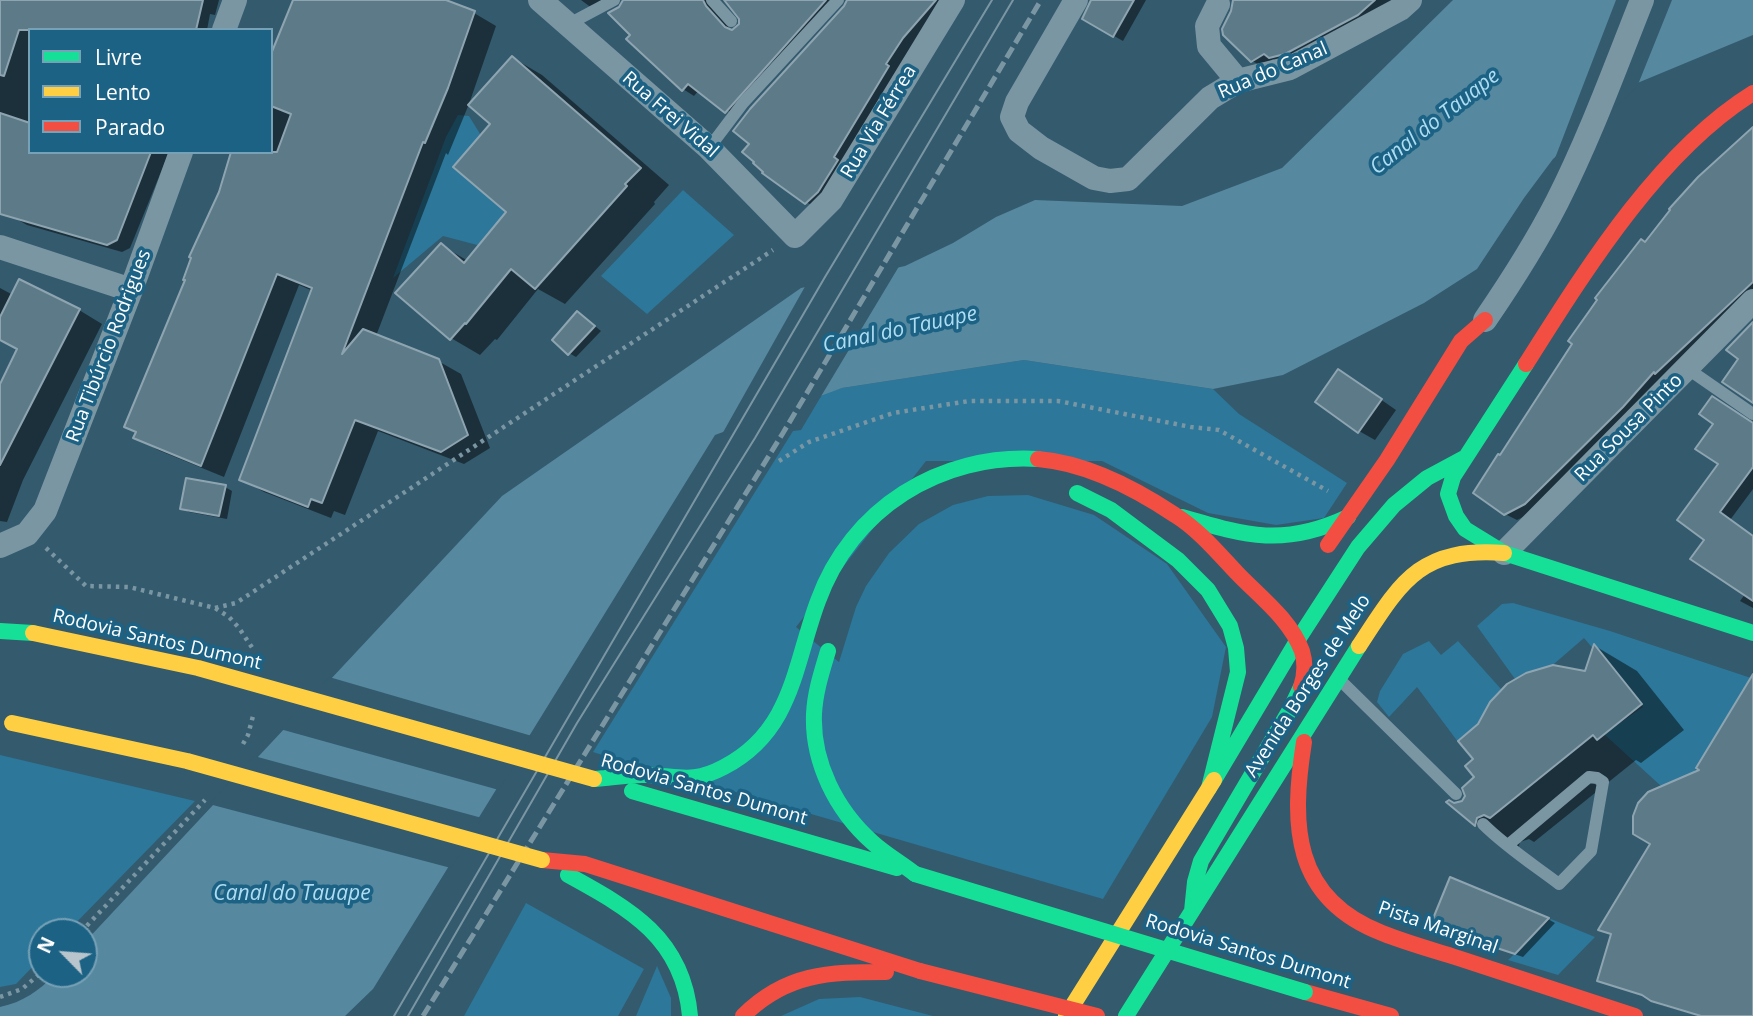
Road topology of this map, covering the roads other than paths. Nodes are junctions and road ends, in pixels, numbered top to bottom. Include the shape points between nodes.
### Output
1 (235, 0) edge
2 (540, 0) edge
3 (614, 0) edge
4 (712, 0) edge
5 (838, 0) edge
6 (953, 0) edge
7 (1076, 0) edge
8 (1410, 0) edge
9 (1642, 0) edge
10 (1219, 2) edge
11 (731, 21) dead end
12 (567, 25) junction
13 (225, 28) edge
14 (1238, 81) junction
15 (1753, 93) edge
16 (709, 148) junction
17 (179, 154) edge
18 (794, 236) joint
19 (0, 247) edge
20 (131, 290) junction
21 (1753, 302) edge
22 (1483, 331) joint
23 (1688, 369) junction
24 (1753, 414) edge
25 (1466, 457) junction
26 (1412, 473) dead end
27 (1064, 488) dead end
28 (1394, 505) junction
29 (1176, 515) junction
30 (1348, 517) junction
31 (1388, 535) dead end
32 (0, 546) edge
33 (1504, 553) junction
34 (1318, 560) dead end
35 (1282, 630) junction
36 (0, 631) edge
37 (1753, 633) edge
38 (832, 634) dead end
39 (1297, 641) junction
40 (1338, 649) dead end
41 (1338, 677) junction
42 (6, 722) edge
43 (1308, 723) junction
44 (594, 779) junction
45 (1209, 788) junction
46 (1456, 794) dead end
47 (1483, 824) dead end
48 (1508, 845) junction
49 (542, 860) junction
50 (915, 874) junction
51 (1192, 911) junction
52 (920, 971) junction
53 (690, 1016) edge
54 (743, 1016) edge
55 (1066, 1016) edge
56 (1097, 1016) edge
57 (1126, 1016) edge
58 (1146, 1016) edge
59 (1391, 1016) edge
60 (1562, 1016) edge
61 (1635, 1016) edge

1 - 13 street
2 - 12 street, Rua Frei Vidal
3 - 12 lane
4 - 11 lane
5 - 16 lane via 743,103
6 - 18 street, Rua Via Férrea via 831,200
7 - 14 street, Rua do Canal via 1012,117 1019,131 1041,148 1094,178 1128,180 1210,98
8 - 14 street, Rua do Canal via 1290,68
9 - 22 street via 1557,202
10 - 14 street via 1207,26 1209,46
12 - 16 street, Rua Frei Vidal
15 - 25 main road, Avenida Borges de Melo via 1731,106 1642,197 1599,253
16 - 18 street, Rua Frei Vidal
17 - 20 street, Rua Tibúrcio Rodrigues
19 - 20 street
20 - 32 street, Rua Tibúrcio Rodrigues via 45,511 27,534
21 - 23 street, Rua Sousa Pinto
22 - 30 main road via 1461,341
23 - 24 lane
23 - 33 street, Rua Sousa Pinto
25 - 28 main road, Avenida Borges de Melo via 1427,478
25 - 33 main road, Avenida Borges de Melo via 1453,477 1449,503 1465,529
26 - 28 main road
27 - 45 main road via 1116,513 1191,568 1220,606 1238,655 1238,672
28 - 31 main road
28 - 39 main road, Avenida Borges de Melo via 1358,547
29 - 30 main road via 1261,538 1303,535
29 - 35 main road via 1229,564
29 - 44 main road via 1111,481 1058,462 1005,458 943,471 887,503 842,551 825,582 778,718 752,748 718,772 678,779 648,775
30 - 34 main road
33 - 37 main road
33 - 41 main road, Avenida Borges de Melo via 1448,554 1408,576
35 - 39 main road
35 - 45 main road
36 - 44 main road, Rodovia Santos Dumont, bridge via 33,633 198,668
38 - 50 main road via 816,696 814,736 827,785 870,840
39 - 45 main road, Avenida Borges de Melo
39 - 51 main road via 1305,664 1301,684 1201,861
40 - 41 main road
41 - 43 main road, Avenida Borges de Melo
41 - 46 lane
42 - 49 main road, bridge via 187,761
43 - 51 main road, Avenida Borges de Melo
43 - 61 main road, Pista Marginal via 1295,814 1308,865 1335,905 1381,933
44 - 50 main road, Rodovia Santos Dumont
45 - 55 main road, Avenida Borges de Melo
47 - 48 lane
48 - 48 lane via 1589,777 1603,782 1591,851 1559,884
49 - 52 main road via 585,864
49 - 53 main road via 638,916 658,936 677,965 689,997
50 - 59 main road, Rodovia Santos Dumont, bridge
51 - 57 main road, Avenida Borges de Melo
52 - 54 main road via 829,972 785,983
52 - 56 main road, bridge
58 - 60 street via 1281,795 1285,852 1323,918 1376,946 1564,1007

